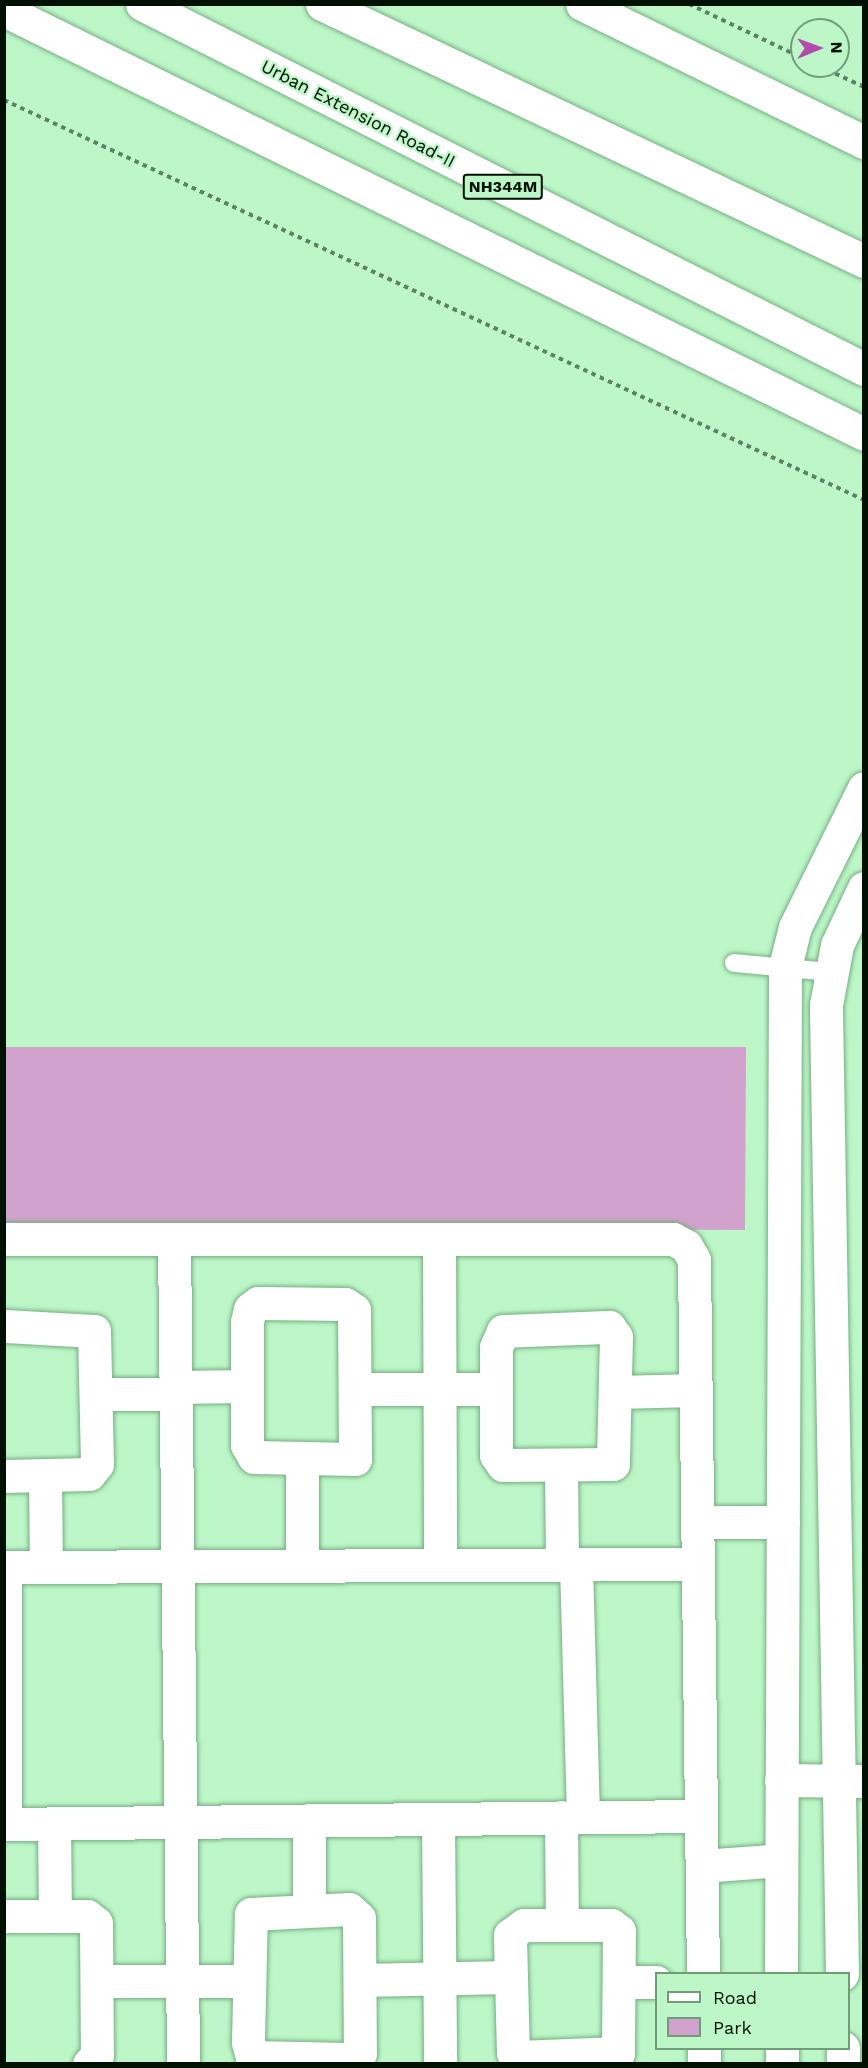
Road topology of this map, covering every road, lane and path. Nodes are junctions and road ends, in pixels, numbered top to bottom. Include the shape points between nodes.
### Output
1 (142, 4) edge
2 (322, 4) edge
3 (582, 4) edge
4 (689, 4) edge
5 (4, 10) edge
6 (790, 52) edge
7 (845, 78) edge
8 (864, 87) edge
9 (4, 100) edge
10 (864, 142) edge
11 (864, 261) edge
12 (864, 369) edge
13 (864, 434) edge
14 (864, 500) edge
15 (864, 788) edge
16 (864, 888) edge
17 (734, 963) dead end
18 (785, 967) junction
19 (829, 972) junction
20 (4, 1239) edge
21 (174, 1239) junction
22 (439, 1239) junction
23 (4, 1326) edge
24 (248, 1386) junction
25 (357, 1389) junction
26 (496, 1389) junction
27 (439, 1390) junction
28 (696, 1390) junction
29 (174, 1391) junction
30 (616, 1392) junction
31 (96, 1394) junction
32 (302, 1461) junction
33 (561, 1467) junction
34 (45, 1475) junction
35 (4, 1476) edge
36 (697, 1522) junction
37 (783, 1522) junction
38 (698, 1564) junction
39 (440, 1565) junction
40 (569, 1565) junction
41 (176, 1566) junction
42 (302, 1566) junction
43 (5, 1567) edge
44 (46, 1567) junction
45 (782, 1780) junction
46 (852, 1781) edge
47 (701, 1816) junction
48 (572, 1817) junction
49 (438, 1819) junction
50 (309, 1820) junction
51 (182, 1822) junction
52 (54, 1823) junction
53 (5, 1824) edge
54 (781, 1860) junction
55 (702, 1866) junction
56 (309, 1910) junction
57 (4, 1916) edge
58 (55, 1916) junction
59 (562, 1925) junction
60 (703, 1972) edge
61 (782, 1972) edge
62 (842, 1972) edge
63 (510, 1977) junction
64 (183, 1980) junction
65 (360, 1980) junction
66 (440, 1980) junction
67 (97, 1981) junction
68 (249, 1981) junction
69 (621, 1982) junction
70 (655, 1982) edge
71 (89, 2064) edge
72 (183, 2064) edge
73 (440, 2064) edge

1 - 12 main road, Urban Extension Road-II / NH344M
2 - 11 main road
3 - 10 main road
4 - 6 path
5 - 13 main road
7 - 8 path
9 - 14 path
15 - 18 main road via 795,927
16 - 19 main road
17 - 18 lane
18 - 19 lane
18 - 37 main road
19 - 46 main road
20 - 21 main road
21 - 22 main road
21 - 29 main road
22 - 27 main road
22 - 28 main road via 673,1239 686,1246 694,1260
23 - 31 main road via 90,1328 96,1338
24 - 25 main road via 250,1309 258,1304 345,1304 357,1318
24 - 29 main road
24 - 32 main road via 248,1445 254,1457
25 - 27 main road
25 - 32 main road via 355,1459
26 - 27 main road
26 - 30 main road via 496,1347 503,1331 609,1327 616,1337
26 - 33 main road via 498,1460 510,1468
27 - 39 main road
28 - 30 main road
28 - 36 main road
29 - 31 main road
29 - 41 main road
30 - 33 main road via 613,1464
31 - 34 main road via 94,1470
32 - 42 main road
33 - 40 main road
34 - 35 main road
34 - 44 main road
36 - 37 main road
36 - 38 main road
37 - 45 main road
38 - 40 main road
38 - 47 main road
39 - 40 main road
39 - 42 main road
40 - 48 main road
41 - 42 main road
41 - 44 main road
41 - 51 main road
43 - 44 main road
43 - 53 main road
45 - 46 main road
45 - 54 main road
46 - 62 main road
47 - 48 main road
47 - 55 main road
48 - 49 main road
48 - 59 main road
49 - 50 main road
49 - 66 main road
50 - 51 main road
50 - 56 main road
51 - 52 main road
51 - 64 main road
52 - 53 main road
52 - 58 main road
54 - 55 main road
54 - 61 main road
55 - 60 main road
56 - 65 main road via 358,1912
56 - 68 main road via 251,1914
57 - 58 main road
58 - 67 main road via 87,1916 96,1923
59 - 63 main road via 515,1928 510,1935
59 - 69 main road via 617,1928
63 - 66 main road
63 - 69 main road via 511,2048 518,2057 618,2054
64 - 67 main road
64 - 68 main road
64 - 72 main road
65 - 66 main road
65 - 68 main road via 360,2053 338,2059 252,2057
66 - 73 main road
67 - 71 main road via 97,2055
69 - 70 main road

